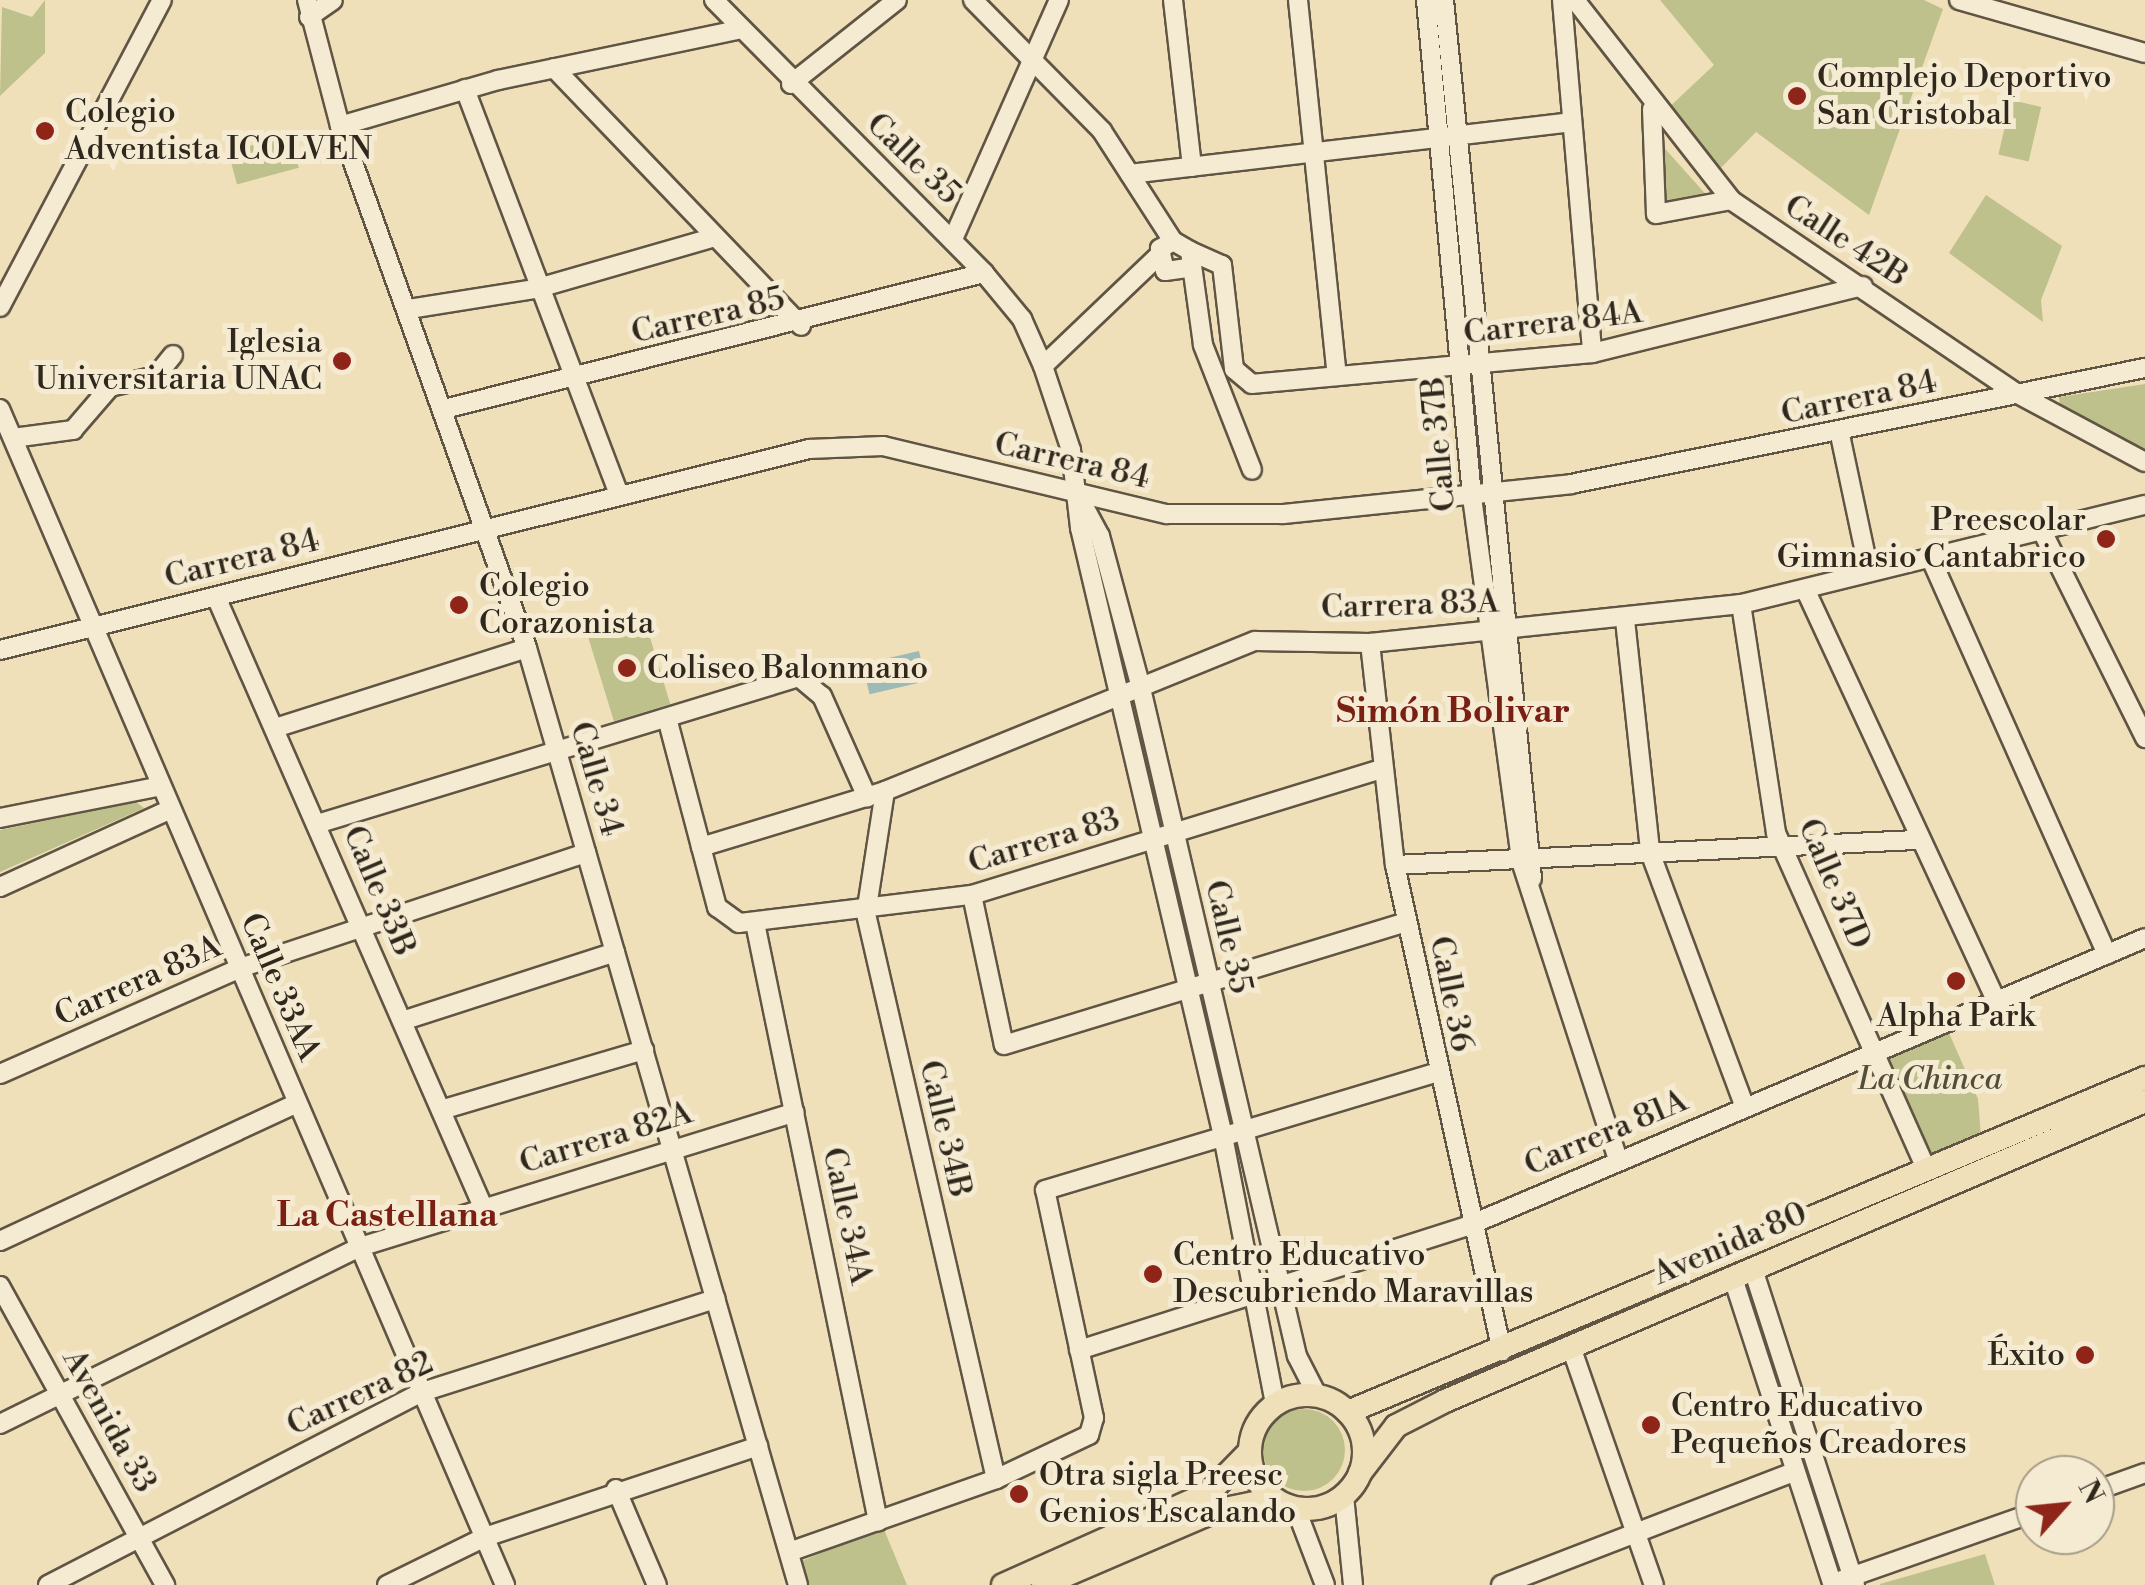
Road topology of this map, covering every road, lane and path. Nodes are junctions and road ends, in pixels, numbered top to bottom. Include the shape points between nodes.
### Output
1 (162, 0) edge
2 (333, 0) edge
3 (714, 0) edge
4 (898, 0) edge
5 (973, 0) edge
6 (1059, 0) edge
7 (1173, 0) edge
8 (1298, 0) edge
9 (1426, 0) edge
10 (1444, 0) edge
11 (1562, 0) edge
12 (1575, 0) edge
13 (1960, 0) edge
14 (308, 8) edge
15 (737, 30) junction
16 (2145, 54) edge
17 (1033, 58) junction
18 (554, 68) junction
19 (791, 84) junction
20 (465, 89) junction
21 (1652, 109) junction
22 (1570, 122) junction
23 (340, 126) junction
24 (1448, 136) junction
25 (1313, 149) junction
26 (1192, 167) junction
27 (1130, 174) junction
28 (1731, 200) junction
29 (715, 236) junction
30 (954, 239) junction
31 (1173, 240) junction
32 (1158, 256) junction
33 (1188, 259) junction
34 (984, 273) junction
35 (1863, 286) junction
36 (535, 290) junction
37 (0, 307) edge
38 (408, 309) junction
39 (801, 326) junction
40 (1592, 353) junction
41 (173, 355) dead end
42 (1472, 364) junction
43 (1042, 366) junction
44 (2145, 368) edge
45 (1337, 376) junction
46 (569, 378) junction
47 (2018, 394) junction
48 (444, 409) junction
49 (0, 411) edge
50 (1840, 436) junction
51 (12, 438) junction
52 (2145, 462) edge
53 (1252, 470) dead end
54 (618, 491) junction
55 (1077, 494) junction
56 (1494, 496) junction
57 (1472, 497) junction
58 (2145, 505) edge
59 (488, 526) junction
60 (2044, 535) junction
61 (1931, 559) junction
62 (1868, 572) junction
63 (1806, 591) junction
64 (217, 599) junction
65 (1741, 604) junction
66 (1624, 620) junction
67 (92, 628) junction
68 (1511, 631) junction
69 (1489, 633) junction
70 (1370, 643) junction
71 (527, 648) junction
72 (0, 650) edge
73 (1140, 684) junction
74 (1119, 693) junction
75 (667, 718) junction
76 (275, 728) junction
77 (2145, 738) edge
78 (556, 747) junction
79 (1382, 769) junction
80 (161, 786) junction
81 (876, 794) junction
82 (171, 809) junction
83 (0, 818) edge
84 (317, 824) junction
85 (1173, 831) junction
86 (1154, 838) junction
87 (1915, 840) junction
88 (701, 848) junction
89 (1784, 849) junction
90 (1650, 852) junction
91 (586, 853) junction
92 (1395, 865) junction
93 (1530, 867) junction
94 (0, 887) edge
95 (972, 896) junction
96 (866, 914) junction
97 (1406, 922) junction
98 (360, 923) junction
99 (755, 923) junction
100 (2145, 938) edge
101 (615, 952) junction
102 (2107, 954) junction
103 (240, 968) junction
104 (1208, 985) junction
105 (1189, 991) junction
106 (1996, 1000) junction
107 (402, 1020) junction
108 (644, 1050) junction
109 (1874, 1054) junction
110 (1436, 1073) junction
111 (0, 1074) edge
112 (2145, 1078) edge
113 (2145, 1101) edge
114 (297, 1103) junction
115 (1745, 1107) junction
116 (441, 1110) junction
117 (795, 1112) junction
118 (1243, 1129) junction
119 (1223, 1136) junction
120 (672, 1148) junction
121 (1618, 1159) junction
122 (1927, 1170) junction
123 (484, 1207) junction
124 (1470, 1225) junction
125 (0, 1241) edge
126 (360, 1248) junction
127 (1743, 1274) junction
128 (0, 1286) edge
129 (1281, 1287) junction
130 (1256, 1294) junction
131 (716, 1299) junction
132 (1571, 1348) junction
133 (1079, 1350) junction
134 (1502, 1351) junction
135 (422, 1392) junction
136 (60, 1393) junction
137 (1317, 1395) junction
138 (1275, 1404) junction
139 (1348, 1412) junction
140 (0, 1424) edge
141 (758, 1446) junction
142 (1249, 1452) junction
143 (1794, 1472) junction
144 (2145, 1473) edge
145 (1360, 1474) junction
146 (996, 1479) junction
147 (2115, 1484) edge
148 (616, 1489) junction
149 (1344, 1496) junction
150 (1274, 1499) junction
151 (1296, 1508) junction
152 (2015, 1520) edge
153 (878, 1521) junction
154 (1636, 1532) junction
155 (139, 1536) junction
156 (485, 1538) junction
157 (789, 1552) junction
158 (1854, 1581) edge
159 (1831, 1584) edge
160 (48, 1585) edge
161 (165, 1585) edge
162 (387, 1585) edge
163 (505, 1585) edge
164 (657, 1585) edge
165 (798, 1585) edge
166 (1003, 1585) edge
167 (1043, 1585) edge
168 (1326, 1585) edge
169 (1353, 1585) edge
170 (1501, 1585) edge
171 (1654, 1585) edge

1 - 37 street
2 - 14 street
3 - 15 street, Calle 35
4 - 19 street
5 - 17 street
6 - 17 street
7 - 26 street
8 - 25 street
9 - 24 street, Calle 37B
10 - 24 street, Calle 37B
11 - 22 street
12 - 21 street, Calle 42B
13 - 16 street
14 - 23 street, Calle 34
15 - 18 street
15 - 19 street, Calle 35
17 - 27 street
17 - 30 street
18 - 20 street
18 - 29 street
19 - 30 street, Calle 35
20 - 23 street
20 - 36 street
21 - 28 street, Calle 42B
21 - 28 street via 1656,214
22 - 24 street
22 - 40 street
23 - 38 street, Calle 34
24 - 25 street
24 - 42 street, Calle 37B
25 - 26 street
25 - 45 street
26 - 27 street
27 - 31 street
28 - 35 street, Calle 42B
29 - 36 street
29 - 39 street
30 - 34 street, Calle 35
31 - 32 street
31 - 33 street
32 - 33 street via 1171,274
32 - 43 street
33 - 45 street, Carrera 84A via 1218,260 1234,369 1246,382
33 - 53 street via 1203,345
34 - 39 street, Carrera 85
34 - 43 street, Calle 35 via 1022,318
35 - 40 street, Carrera 84A
35 - 47 street, Calle 42B
36 - 38 street
36 - 46 street
38 - 48 street, Calle 34
39 - 46 street, Carrera 85
40 - 42 street, Carrera 84A
41 - 51 street via 156,376 110,387 73,430
42 - 45 street, Carrera 84A
42 - 56 street, Calle 37B
42 - 57 street, Calle 37B
43 - 55 street, Calle 35
44 - 47 street, Carrera 84
46 - 48 street, Carrera 85
46 - 54 street
47 - 50 street, Carrera 84
47 - 52 street, Calle 42B
48 - 59 street, Calle 34
49 - 51 street, Calle 33AA
50 - 56 street, Carrera 84
50 - 62 street
51 - 67 street, Calle 33AA
54 - 55 street, Carrera 84 via 860,443
54 - 59 street, Carrera 84
55 - 57 street, Carrera 84 via 1192,516
55 - 73 street, Calle 35 via 1100,536
55 - 74 street, Calle 35
56 - 57 street, Carrera 84
56 - 68 street, Calle 37B
57 - 69 street, Calle 37B
58 - 60 street, Carrera 83A
59 - 64 street, Carrera 84
59 - 71 street, Calle 34
60 - 61 street, Carrera 83A
60 - 77 street
61 - 62 street, Carrera 83A
61 - 102 street
62 - 63 street, Carrera 83A
63 - 65 street, Carrera 83A
63 - 87 street
64 - 67 street, Carrera 84
64 - 76 street, Calle 33B
65 - 66 street, Carrera 83A
65 - 89 street, Calle 37D
66 - 68 street, Carrera 83A
66 - 90 street
67 - 72 street, Carrera 84
67 - 80 street, Calle 33AA
68 - 69 street, Carrera 83A
68 - 93 street, Calle 37B
69 - 70 street, Carrera 83A
69 - 93 street, Calle 37B
70 - 73 street, Carrera 83A via 1273,638
70 - 79 street, Calle 36
71 - 76 street
71 - 78 street, Calle 34
73 - 74 street, Carrera 83A
73 - 85 street, Calle 35
74 - 81 street, Carrera 83A
74 - 86 street, Calle 35
75 - 78 street
75 - 81 street via 799,677 822,696
75 - 88 street
76 - 84 street, Calle 33B
78 - 84 street
78 - 91 street, Calle 34
79 - 85 street, Carrera 83
79 - 92 street, Calle 36
80 - 82 street, Calle 33AA
80 - 83 street
81 - 88 street, Carrera 83A
81 - 96 street, Calle 34B
82 - 94 street
82 - 103 street, Calle 33AA
84 - 98 street, Calle 33B
85 - 86 street, Carrera 83
85 - 104 street, Calle 35
86 - 95 street, Carrera 83
86 - 105 street, Calle 35
87 - 89 street
87 - 106 street
88 - 99 street, Carrera 83 via 719,912
89 - 90 street
89 - 109 street, Calle 37D
90 - 93 street
90 - 115 street
91 - 98 street, Carrera 83A
91 - 101 street, Calle 34
92 - 93 street
92 - 97 street, Calle 36
93 - 121 street, Calle 37B
95 - 96 street, Carrera 83
95 - 105 street via 1004,1045
96 - 99 street, Carrera 83
96 - 146 street, Calle 34B
97 - 104 street
97 - 110 street, Calle 36
98 - 103 street, Carrera 83A
98 - 107 street, Calle 33B
99 - 117 street, Calle 34A
100 - 102 street, Carrera 81A
101 - 107 street
101 - 108 street, Calle 34
102 - 106 street, Carrera 81A
103 - 111 street, Carrera 83A
103 - 114 street, Calle 33AA
104 - 105 street
104 - 118 street, Calle 35
105 - 119 street, Calle 35
106 - 109 street, Carrera 81A
107 - 116 street, Calle 33B
108 - 116 street
108 - 120 street, Calle 34
109 - 115 street, Carrera 81A
109 - 122 street, Calle 37D
110 - 118 street
110 - 124 street, Calle 36
112 - 122 main road, Avenida 80
113 - 127 main road, Avenida 80
114 - 125 street
114 - 126 street, Calle 33AA
115 - 121 street, Carrera 81A
116 - 123 street, Calle 33B
117 - 120 street, Carrera 82A
117 - 153 street, Calle 34A
118 - 119 street
118 - 129 street, Calle 35
119 - 130 street, Calle 35
119 - 133 street via 1045,1190
120 - 123 street, Carrera 82A
120 - 131 street, Calle 34
121 - 124 street, Carrera 81A
122 - 134 main road, Avenida 80
123 - 126 street, Carrera 82A
124 - 129 street, Carrera 81A
124 - 134 street, Calle 36
126 - 135 street, Calle 33AA
126 - 136 street, Carrera 82A
127 - 132 main road, Avenida 80
127 - 143 street
127 - 158 street
128 - 136 street, Avenida 33
129 - 130 street, Carrera 81A
129 - 137 street, Calle 35
130 - 133 street, Carrera 81A
130 - 138 street, Calle 35
131 - 135 street, Carrera 82
131 - 141 street, Calle 34
132 - 145 main road, Avenida 80 via 1396,1426
132 - 154 street
133 - 146 street via 1094,1418 1075,1446
134 - 139 main road, Avenida 80
135 - 155 street, Carrera 82
135 - 156 street, Calle 33AA
136 - 140 street, Carrera 82A
136 - 155 street, Avenida 33
137 - 138 main road
137 - 139 main road
138 - 142 main road
139 - 145 main road via 1364,1446
141 - 148 street
141 - 157 street, Calle 34
142 - 150 main road
142 - 166 main road via 1209,1493
143 - 154 street
143 - 159 street
144 - 147 street
145 - 149 main road
146 - 153 street
148 - 156 street
148 - 164 street
149 - 151 main road
149 - 169 street
150 - 151 main road
150 - 167 main road via 1215,1511
151 - 168 street
152 - 158 street
153 - 157 street
154 - 170 street
154 - 171 street
155 - 160 street, Carrera 82
155 - 161 street, Avenida 33
156 - 162 street
156 - 163 street, Calle 33AA
157 - 165 street, Calle 34
158 - 159 street

